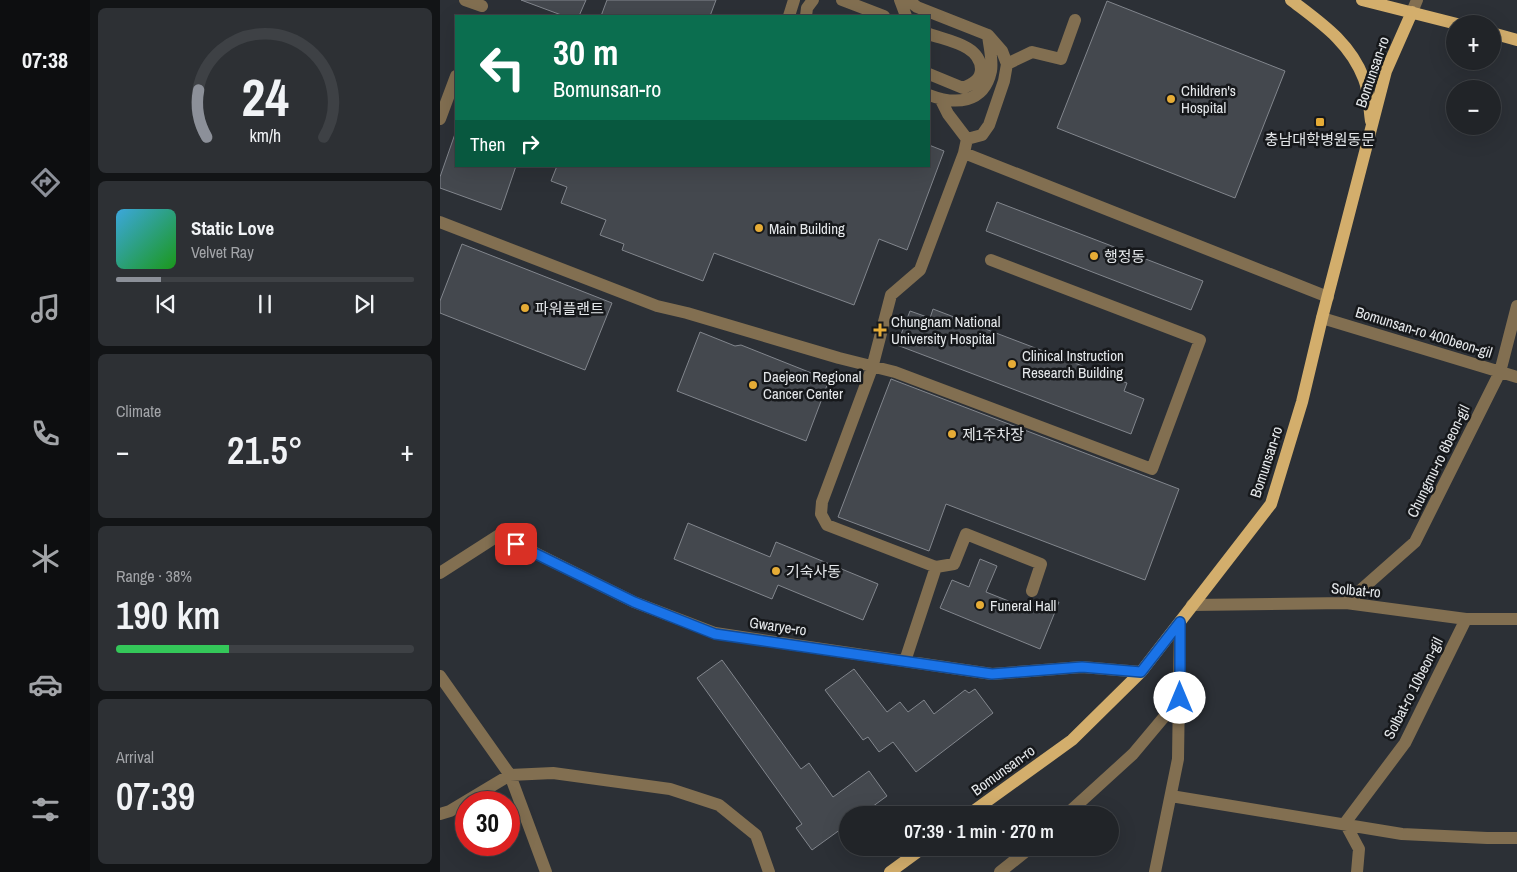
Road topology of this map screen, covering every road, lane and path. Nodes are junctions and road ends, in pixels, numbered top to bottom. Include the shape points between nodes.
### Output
1 (465, 0) edge
2 (794, 0) edge
3 (813, 0) edge
4 (842, 0) edge
5 (900, 0) edge
6 (908, 0) edge
7 (1291, 0) edge
8 (1362, 0) edge
9 (1417, 0) edge
10 (1409, 6) edge
11 (482, 7) edge
12 (789, 15) edge
13 (806, 15) edge
14 (881, 15) edge
15 (906, 15) edge
16 (1075, 20) dead end
17 (1446, 20) edge
18 (930, 34) edge
19 (988, 35) junction
20 (1501, 36) edge
21 (1517, 40) edge
22 (1007, 64) junction
23 (930, 74) edge
24 (455, 79) edge
25 (930, 95) edge
26 (941, 100) junction
27 (440, 119) edge
28 (1371, 126) junction
29 (967, 139) junction
30 (964, 154) junction
31 (440, 222) edge
32 (990, 260) dead end
33 (1328, 297) junction
34 (1517, 306) edge
35 (1322, 318) junction
36 (872, 368) junction
37 (1500, 372) junction
38 (1517, 377) edge
39 (936, 567) junction
40 (440, 573) edge
41 (1032, 590) dead end
42 (1346, 603) junction
43 (1192, 605) junction
44 (1466, 619) junction
45 (1517, 619) edge
46 (1180, 622) junction
47 (905, 661) junction
48 (1141, 672) junction
49 (440, 676) edge
50 (1180, 698) junction
51 (510, 775) junction
52 (1171, 796) junction
53 (980, 806) edge
54 (1076, 806) edge
55 (440, 814) edge
56 (1345, 823) junction
57 (1517, 838) edge
58 (912, 856) edge
59 (1020, 856) edge
60 (546, 872) edge
61 (769, 872) edge
62 (890, 872) edge
63 (1000, 872) edge
64 (1155, 872) edge
65 (1357, 872) edge

1 - 11 street
2 - 12 street
3 - 13 street
4 - 14 street
5 - 15 street
6 - 19 street via 917,7
7 - 28 main road via 1347,47 1365,80
8 - 10 main road
9 - 10 street
10 - 17 main road
10 - 28 main road, Bomunsan-ro
16 - 22 street via 1061,59 1032,52
18 - 23 street via 972,50 980,60 981,73 974,84 963,88
19 - 22 street via 1002,51
19 - 26 street via 992,69 986,84 978,94 965,100
20 - 21 main road
22 - 29 street via 989,125 982,135
24 - 27 street
25 - 26 street
26 - 29 street
28 - 33 main road, Bomunsan-ro
29 - 30 street
30 - 33 street
30 - 36 street via 920,270 891,295
31 - 36 street via 657,306
32 - 36 street via 1200,340 1152,469 895,372
33 - 35 main road, Bomunsan-ro
34 - 37 street, Chungmu-ro 6beon-gil
35 - 37 street, Bomunsan-ro 400beon-gil
35 - 43 main road, Bomunsan-ro via 1302,402 1271,504
36 - 39 street via 822,502 821,514 827,525
37 - 38 street, Bomunsan-ro 400beon-gil
37 - 42 street, Chungmu-ro 6beon-gil via 1415,542
39 - 41 street via 954,564 966,534 1041,564
39 - 47 street
40 - 47 street, Gwarye-ro via 499,535 634,602 715,634
42 - 43 street, Solbat-ro
42 - 44 street, Solbat-ro
43 - 46 main road, Bomunsan-ro
44 - 45 street, Solbat-ro
44 - 56 street, Solbat-ro 10beon-gil via 1405,743
46 - 48 main road, Bomunsan-ro
46 - 50 street
47 - 48 street, Gwarye-ro via 992,674 1082,667
48 - 53 main road, Bomunsan-ro via 1072,740
49 - 51 street
50 - 52 street via 1178,759
50 - 54 street via 1133,754
51 - 55 street
51 - 60 street
51 - 61 street via 553,773 670,789 719,805 756,835
52 - 56 street
52 - 64 street
56 - 57 street via 1402,834
56 - 65 street via 1359,849
58 - 62 main road
59 - 63 street

